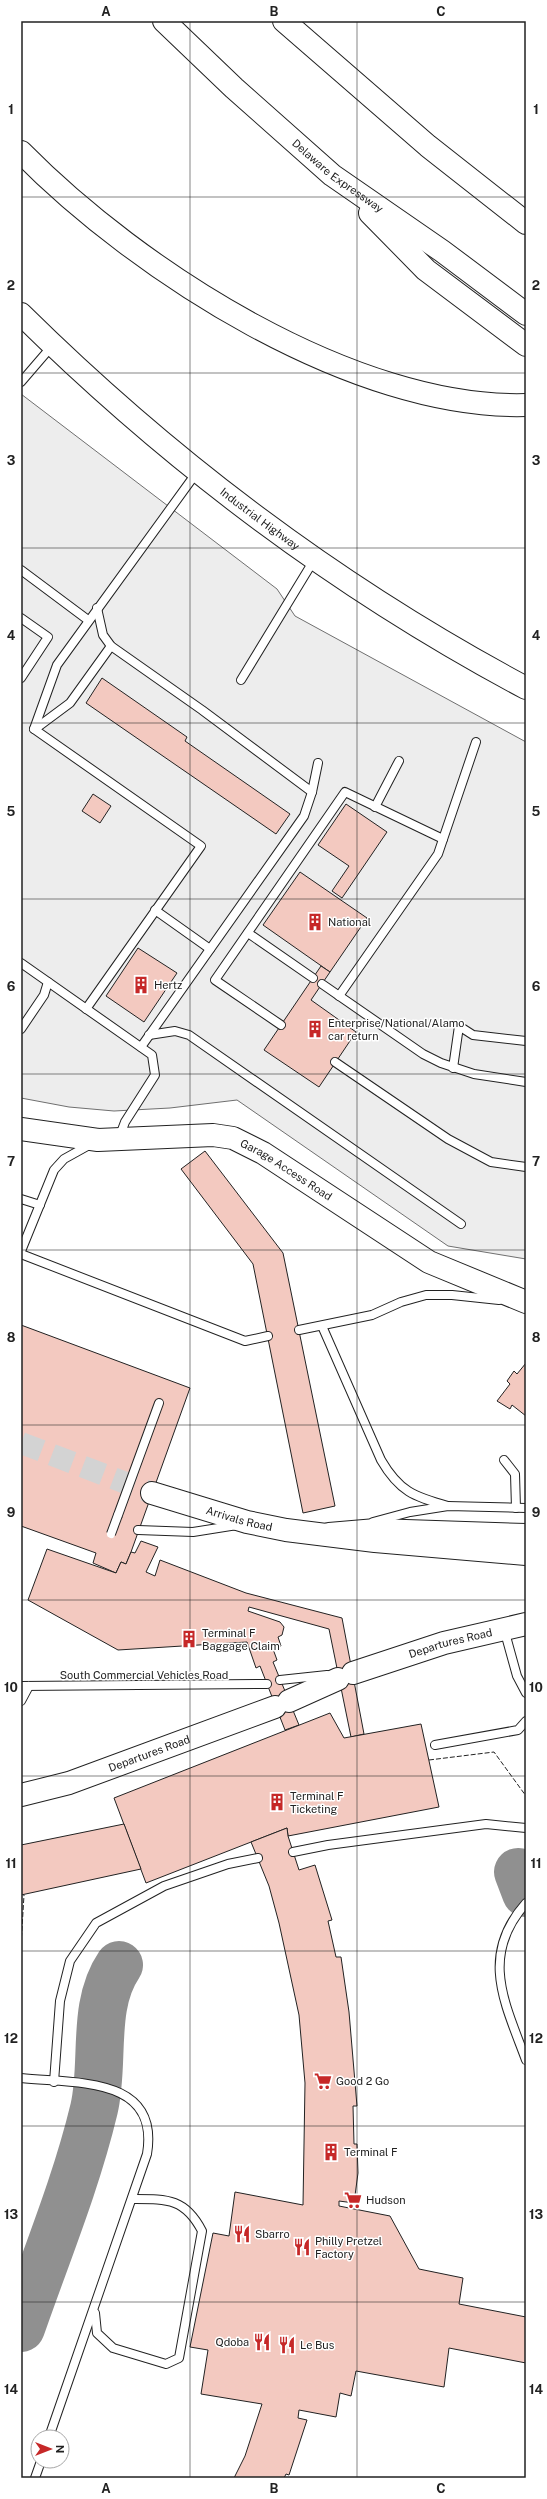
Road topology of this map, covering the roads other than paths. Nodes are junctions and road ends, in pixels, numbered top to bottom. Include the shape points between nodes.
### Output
1 (164, 21) edge
2 (284, 21) edge
3 (21, 152) edge
4 (332, 175) junction
5 (526, 223) edge
6 (21, 314) edge
7 (526, 314) edge
8 (53, 345) junction
9 (526, 345) edge
10 (21, 382) edge
11 (520, 405) edge
12 (197, 471) junction
13 (314, 559) junction
14 (21, 570) edge
15 (97, 608) junction
16 (21, 618) edge
17 (88, 620) junction
18 (111, 646) junction
19 (21, 678) edge
20 (241, 680) dead end
21 (526, 688) edge
22 (34, 730) junction
23 (476, 742) dead end
24 (399, 761) dead end
25 (318, 763) dead end
26 (312, 792) junction
27 (375, 807) junction
28 (443, 839) junction
29 (155, 910) junction
30 (248, 933) junction
31 (210, 949) junction
32 (21, 963) edge
33 (313, 978) dead end
34 (48, 982) junction
35 (322, 984) dead end
36 (339, 996) junction
37 (86, 1009) junction
38 (281, 1025) dead end
39 (21, 1029) edge
40 (150, 1035) junction
41 (526, 1041) edge
42 (141, 1047) junction
43 (336, 1062) dead end
44 (453, 1068) junction
45 (526, 1082) edge
46 (21, 1129) edge
47 (98, 1140) junction
48 (119, 1140) junction
49 (526, 1167) edge
50 (21, 1199) edge
51 (40, 1205) junction
52 (461, 1224) dead end
53 (21, 1251) edge
54 (21, 1254) edge
55 (526, 1303) edge
56 (322, 1326) junction
57 (299, 1330) dead end
58 (268, 1336) dead end
59 (159, 1403) dead end
60 (504, 1460) dead end
61 (152, 1492) tunnel mouth
62 (448, 1506) junction
63 (516, 1508) junction
64 (526, 1508) edge
65 (247, 1522) junction
66 (138, 1530) dead end
67 (111, 1534) dead end
68 (329, 1534) junction
69 (526, 1534) edge
70 (526, 1554) edge
71 (526, 1624) edge
72 (504, 1628) junction
73 (343, 1675) junction
74 (280, 1680) dead end
75 (267, 1684) dead end
76 (25, 1686) edge
77 (526, 1693) edge
78 (21, 1701) edge
79 (526, 1721) edge
80 (435, 1745) dead end
81 (21, 1795) edge
82 (526, 1828) edge
83 (293, 1852) dead end
84 (258, 1858) dead end
85 (526, 1903) edge
86 (526, 2060) edge
87 (21, 2078) edge
88 (54, 2082) junction
89 (132, 2199) junction
90 (95, 2304) junction
91 (52, 2429) edge

1 - 4 main road, Delaware Expressway via 234,88
2 - 5 main road via 428,146
3 - 11 main road via 70,198 129,246 194,290 257,327 312,354 370,377 428,393
4 - 7 main road, Delaware Expressway via 442,251
4 - 9 main road via 426,270
6 - 8 main road, Industrial Highway
8 - 10 lane
8 - 12 main road, Industrial Highway via 115,403
12 - 13 main road, Industrial Highway
12 - 15 lane
13 - 20 lane
13 - 21 main road, Industrial Highway via 396,614
14 - 17 lane
15 - 17 lane
15 - 18 lane via 103,635
16 - 19 lane via 48,637
17 - 22 lane via 57,665
18 - 22 lane via 70,703
18 - 26 lane
22 - 29 lane via 201,846
23 - 28 lane
24 - 27 lane
25 - 26 lane
26 - 31 lane via 304,816
27 - 28 lane
27 - 30 lane via 345,792
28 - 36 lane via 429,868
29 - 31 lane
29 - 37 lane
30 - 33 lane
30 - 38 lane via 215,980
31 - 40 lane
32 - 34 lane
34 - 37 lane
34 - 39 lane via 44,995
35 - 36 lane
36 - 44 lane via 423,1054
37 - 42 lane
40 - 42 lane
40 - 52 lane via 175,1031 189,1035
41 - 44 lane via 473,1035 459,1026
42 - 48 lane via 152,1055 155,1075 125,1122
43 - 49 lane via 448,1139 491,1162
44 - 45 lane
46 - 47 main road, Garage Access Road
47 - 48 main road, Garage Access Road
47 - 51 lane via 70,1154 58,1164
48 - 55 main road, Garage Access Road via 213,1135 244,1142 429,1262
50 - 51 lane
51 - 53 lane
54 - 58 lane via 245,1341
55 - 56 lane via 434,1294 401,1302 372,1315
56 - 57 lane
56 - 62 lane via 381,1460 391,1476 413,1495
59 - 67 lane, bridge
60 - 63 lane via 515,1474
61 - 65 main road, Arrivals Road
62 - 63 lane
62 - 68 lane via 394,1516
63 - 64 lane
65 - 66 lane via 202,1531
65 - 68 main road, Arrivals Road via 286,1530
68 - 69 main road via 376,1530
68 - 70 main road via 375,1541
71 - 72 main road, Departures Road
72 - 73 main road, Departures Road via 444,1643
72 - 77 lane via 517,1676
73 - 74 lane
73 - 81 main road, Departures Road via 282,1704 69,1783
75 - 76 lane, South Commercial Vehicles Road
76 - 78 lane
79 - 80 lane via 518,1730
82 - 83 lane via 486,1824
84 - 88 lane via 228,1864 164,1886 96,1924 70,1961 60,2001
85 - 86 lane via 506,1933 499,1966 499,1982 504,2001
87 - 88 lane
88 - 89 lane via 122,2092 141,2109 149,2128 149,2138 147,2154
89 - 90 lane
89 - 90 lane via 162,2200 186,2208 197,2220 202,2232 179,2358 166,2364 107,2344 97,2333 94,2323
90 - 91 lane

